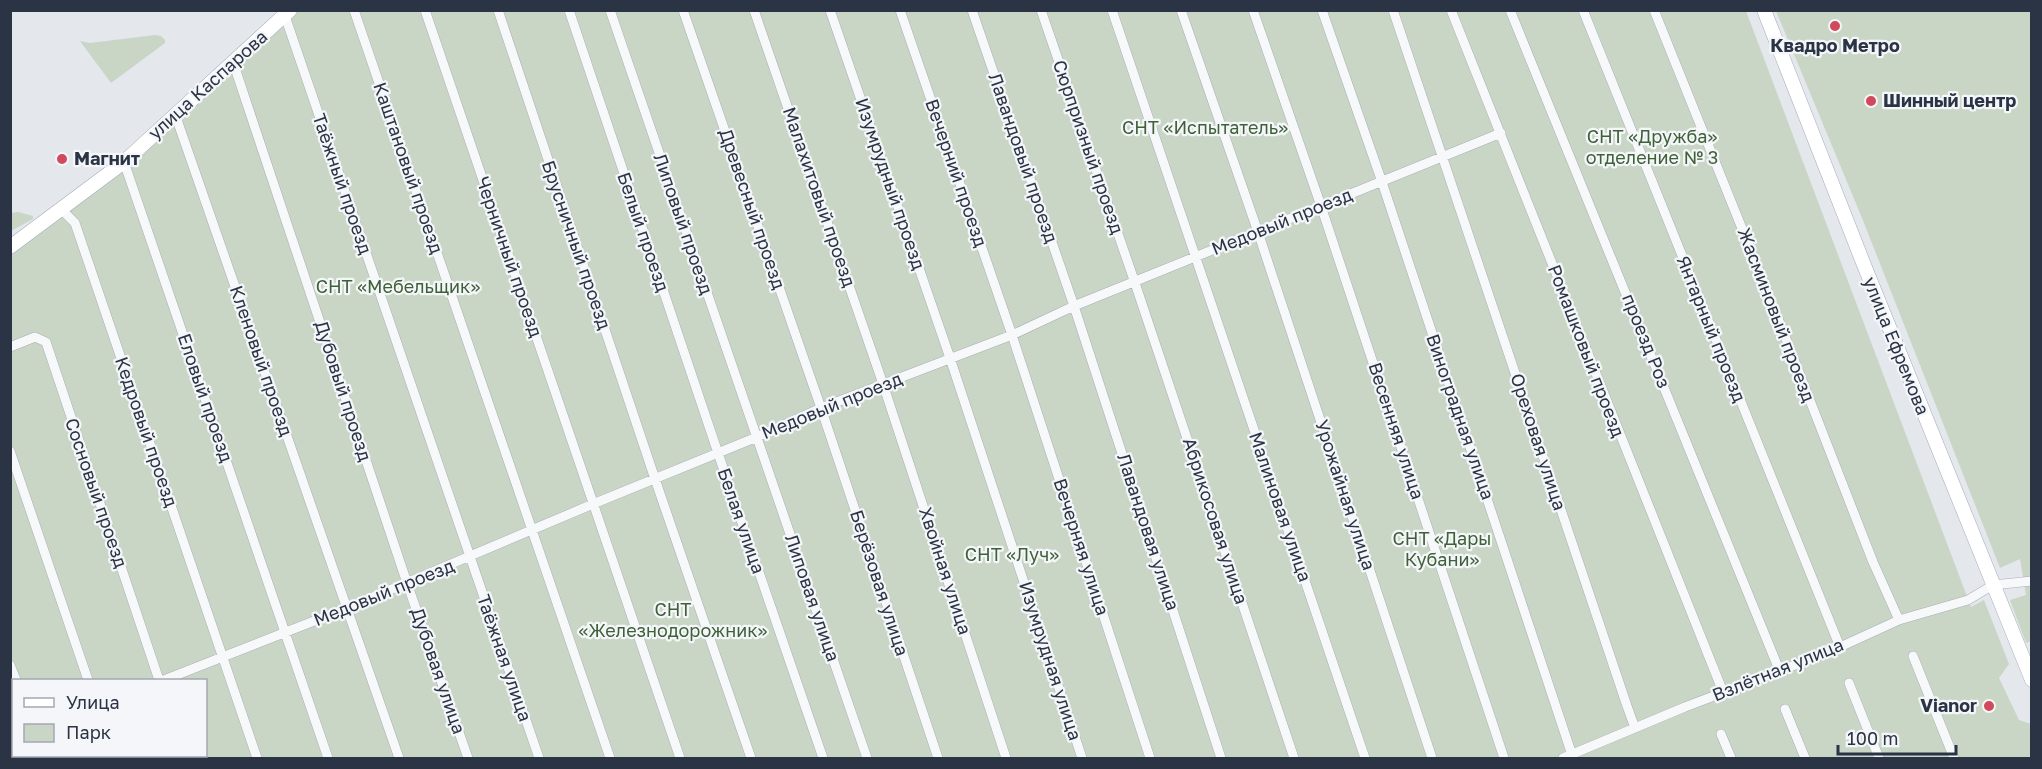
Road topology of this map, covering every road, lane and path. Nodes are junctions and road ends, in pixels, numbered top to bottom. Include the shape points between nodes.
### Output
1 (354, 10) edge
2 (424, 10) edge
3 (498, 10) edge
4 (569, 10) edge
5 (610, 10) edge
6 (683, 10) edge
7 (754, 10) edge
8 (830, 10) edge
9 (900, 10) edge
10 (972, 10) edge
11 (1041, 10) edge
12 (1112, 10) edge
13 (1181, 10) edge
14 (1253, 10) edge
15 (1322, 10) edge
16 (1393, 10) edge
17 (1451, 10) edge
18 (1510, 10) edge
19 (1583, 10) edge
20 (1654, 10) edge
21 (1764, 10) edge
22 (288, 13) edge
23 (233, 62) junction
24 (175, 114) junction
25 (1501, 133) junction
26 (1443, 156) junction
27 (124, 162) junction
28 (1382, 182) junction
29 (1321, 206) junction
30 (62, 210) junction
31 (1258, 232) junction
32 (10, 247) edge
33 (1196, 256) junction
34 (1135, 283) junction
35 (1074, 306) junction
36 (1012, 335) junction
37 (10, 347) edge
38 (950, 358) junction
39 (883, 384) junction
40 (821, 408) junction
41 (757, 437) junction
42 (10, 451) edge
43 (718, 453) junction
44 (655, 479) junction
45 (593, 504) junction
46 (532, 530) junction
47 (469, 558) junction
48 (2031, 581) edge
49 (407, 583) junction
50 (1993, 585) junction
51 (347, 608) junction
52 (1899, 620) junction
53 (285, 633) junction
54 (1840, 646) junction
55 (1913, 656) dead end
56 (222, 657) junction
57 (10, 664) edge
58 (1780, 672) junction
59 (15, 679) edge
60 (87, 679) edge
61 (161, 679) edge
62 (167, 679) edge
63 (2031, 680) edge
64 (1849, 683) dead end
65 (1723, 692) junction
66 (1785, 709) dead end
67 (1635, 728) junction
68 (1721, 734) dead end
69 (1567, 757) edge
70 (257, 759) edge
71 (328, 759) edge
72 (399, 759) edge
73 (468, 759) edge
74 (539, 759) edge
75 (610, 759) edge
76 (680, 759) edge
77 (751, 759) edge
78 (823, 759) edge
79 (867, 759) edge
80 (938, 759) edge
81 (1006, 759) edge
82 (1082, 759) edge
83 (1150, 759) edge
84 (1221, 759) edge
85 (1294, 759) edge
86 (1365, 759) edge
87 (1432, 759) edge
88 (1504, 759) edge
89 (1731, 759) edge
90 (1805, 759) edge
91 (1880, 759) edge
92 (1954, 759) edge

1 - 46 street, Каштановый проезд
2 - 45 street, Черничный проезд
3 - 44 street, Брусничный проезд
4 - 43 street, Белый проезд
5 - 41 street, Липовый проезд
6 - 40 street, Древесный проезд
7 - 39 street, Малахитовый проезд
8 - 38 street, Изумрудный проезд
9 - 36 street, Вечерний проезд
10 - 35 street, Лавандовый проезд
11 - 34 street, Сюрпризный проезд
12 - 33 street, Малиновая улица
13 - 31 street, Урожайная улица
14 - 29 street, Весенняя улица
15 - 28 street, Виноградная улица
16 - 26 street, Ореховая улица
17 - 25 street, Ромашковый проезд
18 - 58 street, проезд Роз
19 - 54 street, Янтарный проезд
20 - 52 street, Жасминовый проезд
21 - 50 main road, улица Ефремова
22 - 23 main road, улица Каспарова
22 - 47 street, Таёжный проезд
23 - 24 main road, улица Каспарова
23 - 49 street, Дубовый проезд
24 - 27 main road, улица Каспарова
24 - 51 street, Кленовый проезд
25 - 26 street, Медовый проезд
25 - 65 street, Ромашковый проезд
26 - 28 street, Медовый проезд
26 - 67 street, Ореховая улица
27 - 30 main road, улица Каспарова
27 - 53 street, Еловый проезд
28 - 29 street, Медовый проезд
28 - 69 street, Виноградная улица
29 - 31 street, Медовый проезд
29 - 88 street, Весенняя улица
30 - 32 main road, улица Каспарова
30 - 56 street, Кедровый проезд via 75,223
31 - 33 street, Медовый проезд
31 - 87 street, Урожайная улица
33 - 34 street, Медовый проезд
33 - 86 street, Малиновая улица
34 - 35 street, Медовый проезд
34 - 85 street, Абрикосовая улица
35 - 36 street, Медовый проезд
35 - 84 street, Лавандовая улица
36 - 38 street, Медовый проезд
36 - 83 street, Вечерняя улица
37 - 61 street, Сосновый проезд via 35,337 46,342
38 - 39 street, Медовый проезд
38 - 82 street, Изумрудная улица
39 - 40 street, Медовый проезд
39 - 81 street, Хвойная улица
40 - 41 street, Медовый проезд
40 - 80 street, Берёзовая улица
41 - 43 street, Медовый проезд
41 - 79 street, Липовая улица
42 - 60 street
43 - 44 street, Медовый проезд
43 - 78 street, Белая улица
44 - 45 street, Медовый проезд
44 - 77 street, Брусничный проезд
45 - 46 street, Медовый проезд
45 - 76 street, Черничный проезд
46 - 47 street, Медовый проезд
46 - 75 street, Каштановый проезд
47 - 49 street, Медовый проезд
47 - 74 street, Таёжная улица
48 - 50 street
49 - 51 street, Медовый проезд
49 - 73 street, Дубовая улица
50 - 52 street, Взлётная улица via 1968,600
50 - 63 main road, улица Ефремова
51 - 53 street, Медовый проезд
51 - 72 street, Кленовый проезд
52 - 54 street, Взлётная улица
53 - 56 street, Медовый проезд
53 - 71 street, Еловый проезд
54 - 58 street, Взлётная улица
55 - 92 street
56 - 62 street, Медовый проезд
56 - 70 street, Кедровый проезд
57 - 59 street
58 - 65 street, Взлётная улица
64 - 91 street
65 - 67 street, Взлётная улица
66 - 90 street
67 - 69 street, Взлётная улица
68 - 89 street

